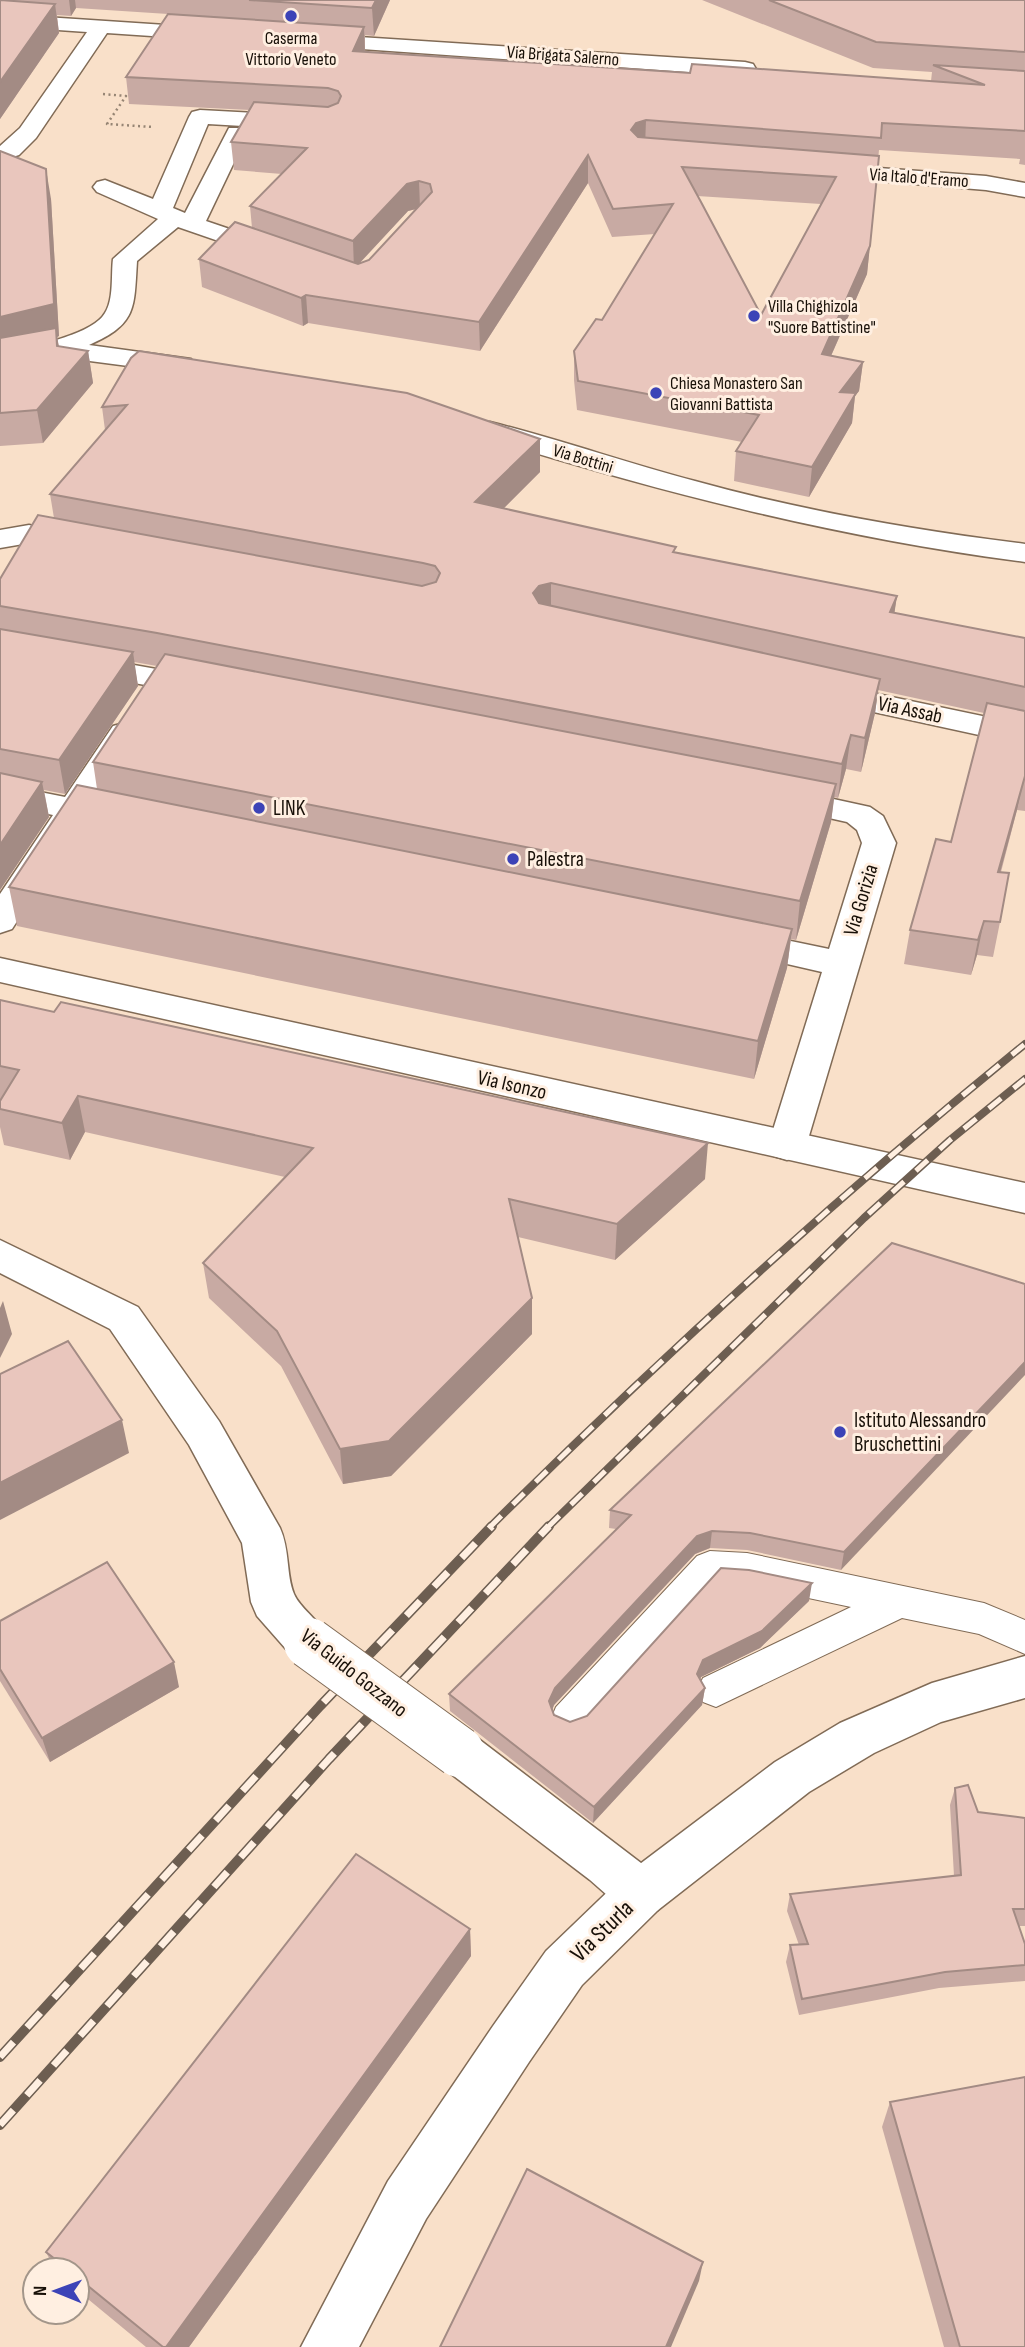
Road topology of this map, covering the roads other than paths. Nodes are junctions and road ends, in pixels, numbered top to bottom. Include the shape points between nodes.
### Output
1 (0, 20) edge
2 (101, 27) junction
3 (230, 35) edge
4 (286, 38) edge
5 (765, 70) edge
6 (316, 123) edge
7 (237, 134) edge
8 (0, 153) edge
9 (809, 170) edge
10 (106, 187) dead end
11 (1025, 190) edge
12 (176, 218) junction
13 (295, 260) edge
14 (59, 349) junction
15 (0, 361) edge
16 (213, 369) edge
17 (464, 423) edge
18 (0, 539) edge
19 (108, 548) edge
20 (1025, 553) edge
21 (0, 650) edge
22 (161, 678) junction
23 (794, 685) edge
24 (229, 691) edge
25 (1025, 735) edge
26 (757, 793) edge
27 (0, 794) edge
28 (74, 809) junction
29 (141, 822) edge
30 (0, 921) edge
31 (710, 937) edge
32 (842, 964) junction
33 (0, 970) edge
34 (787, 1146) junction
35 (1025, 1198) edge
36 (0, 1255) edge
37 (898, 1602) junction
38 (1025, 1638) edge
39 (1025, 1677) edge
40 (716, 1690) dead end
41 (570, 1719) edge
42 (641, 1893) junction
43 (328, 2347) edge

1 - 2 street
2 - 3 street
2 - 8 street via 28,133 11,150
4 - 5 street, Via Brigata Salerno
6 - 12 street via 200,117
7 - 12 street
9 - 11 street, Via Italo d'Eramo
10 - 12 street
12 - 13 street
12 - 14 street via 125,259 122,302 116,318
14 - 15 street
14 - 16 street
17 - 20 street, Via Bottini via 628,473 855,527
18 - 19 street via 29,534
21 - 22 street
22 - 24 street
22 - 28 street
23 - 25 street, Via Assab
26 - 32 street, Via Gorizia via 858,814 871,824 879,843
27 - 28 street
28 - 29 street
28 - 30 street
31 - 32 street
32 - 34 street, Via Gorizia
33 - 34 street, Via Isonzo
34 - 35 street, Via Isonzo
36 - 42 street, Via Guido Gozzano, bridge via 124,1318 204,1433 264,1541 274,1602 309,1643
37 - 38 lane via 984,1619
37 - 40 lane
37 - 41 lane via 747,1569 710,1567
39 - 42 street, Via Sturla via 932,1704 857,1738 792,1777
42 - 43 street, Via Sturla via 564,1968 511,2044 407,2200

